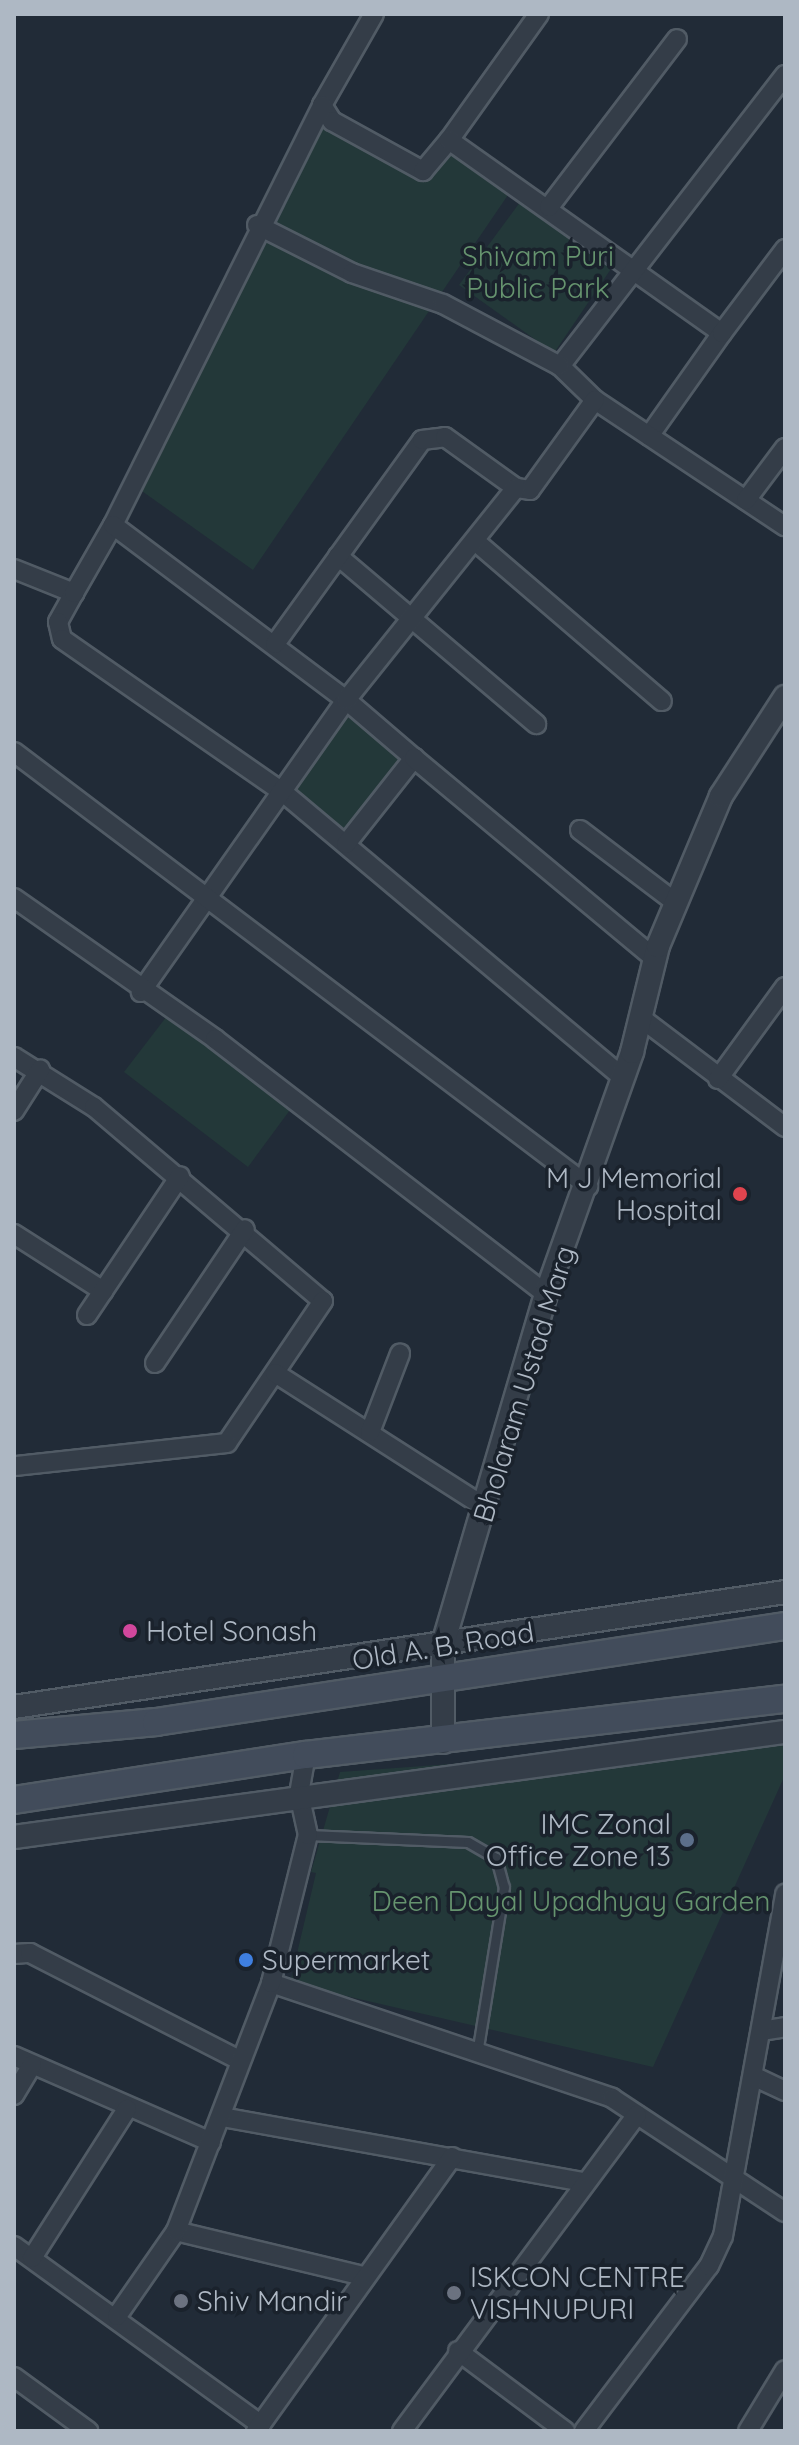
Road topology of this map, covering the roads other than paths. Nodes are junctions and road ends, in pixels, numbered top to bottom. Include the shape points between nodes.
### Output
1 (374, 14) edge
2 (539, 14) edge
3 (677, 39) dead end
4 (785, 75) edge
5 (322, 105) junction
6 (449, 140) junction
7 (549, 207) junction
8 (257, 225) junction
9 (785, 249) edge
10 (637, 269) junction
11 (722, 333) junction
12 (560, 366) junction
13 (595, 400) junction
14 (649, 436) junction
15 (785, 448) edge
16 (516, 488) junction
17 (746, 500) junction
18 (113, 525) junction
19 (785, 526) edge
20 (475, 541) junction
21 (338, 556) junction
22 (14, 569) edge
23 (74, 593) junction
24 (418, 620) junction
25 (275, 644) junction
26 (785, 697) edge
27 (346, 700) junction
28 (662, 701) dead end
29 (536, 724) dead end
30 (14, 752) edge
31 (414, 758) junction
32 (285, 794) junction
33 (580, 830) dead end
34 (346, 844) junction
35 (14, 898) edge
36 (207, 898) junction
37 (676, 903) junction
38 (655, 959) junction
39 (785, 987) edge
40 (141, 992) junction
41 (641, 1018) junction
42 (14, 1057) edge
43 (40, 1070) junction
44 (623, 1078) junction
45 (718, 1079) junction
46 (14, 1111) edge
47 (785, 1127) edge
48 (180, 1176) junction
49 (588, 1186) junction
50 (245, 1229) junction
51 (14, 1234) edge
52 (103, 1291) junction
53 (546, 1294) junction
54 (87, 1315) dead end
55 (400, 1354) dead end
56 (155, 1363) dead end
57 (275, 1373) junction
58 (370, 1432) junction
59 (14, 1466) edge
60 (486, 1508) junction
61 (785, 1592) edge
62 (785, 1626) edge
63 (443, 1644) junction
64 (443, 1678) junction
65 (785, 1699) edge
66 (14, 1707) edge
67 (785, 1732) edge
68 (14, 1735) edge
69 (443, 1742) junction
70 (306, 1755) junction
71 (299, 1794) junction
72 (14, 1800) edge
73 (308, 1835) junction
74 (14, 1837) edge
75 (785, 1894) edge
76 (14, 1954) edge
77 (271, 1983) junction
78 (785, 2027) edge
79 (761, 2031) junction
80 (477, 2054) junction
81 (14, 2056) edge
82 (239, 2060) junction
83 (32, 2065) junction
84 (753, 2076) junction
85 (785, 2091) edge
86 (14, 2095) edge
87 (127, 2109) junction
88 (637, 2115) junction
89 (222, 2117) junction
90 (211, 2142) junction
91 (452, 2157) junction
92 (735, 2178) junction
93 (583, 2182) junction
94 (785, 2212) edge
95 (176, 2231) junction
96 (14, 2246) edge
97 (32, 2258) junction
98 (363, 2276) junction
99 (117, 2316) junction
100 (458, 2351) junction
101 (785, 2370) edge
102 (14, 2377) edge
103 (258, 2428) edge
104 (88, 2431) edge
105 (402, 2431) edge
106 (565, 2431) edge
107 (584, 2431) edge
108 (748, 2431) edge

1 - 5 street
2 - 6 street
3 - 7 street
4 - 10 street
5 - 6 street via 332,121 423,171
5 - 8 street
6 - 7 street
7 - 10 street
8 - 12 street via 352,273 443,304
8 - 18 street
9 - 11 street
10 - 11 street
10 - 12 street
11 - 14 street
12 - 13 street
13 - 14 street
13 - 16 street via 530,490
14 - 17 street
15 - 17 street
16 - 20 street
16 - 21 street via 445,437 431,436 394,471
17 - 19 street
18 - 23 street
18 - 25 street
20 - 24 street
20 - 28 street
21 - 24 street
21 - 25 street
22 - 23 street
23 - 32 street via 58,622 62,639
24 - 27 street
24 - 29 street
25 - 27 street
26 - 37 street, Bholaram Ustad Marg via 721,796
27 - 31 street
27 - 32 street
30 - 36 street
31 - 34 street
31 - 38 street
32 - 34 street
32 - 36 street
33 - 37 street
34 - 44 street
35 - 40 street
36 - 40 street
36 - 49 street
37 - 38 street, Bholaram Ustad Marg
38 - 41 street, Bholaram Ustad Marg
39 - 45 street
40 - 53 street via 215,1039
41 - 44 street, Bholaram Ustad Marg
41 - 45 street
42 - 43 street
43 - 46 street
43 - 48 street
44 - 49 street, Bholaram Ustad Marg
45 - 47 street
48 - 50 street
48 - 52 street
49 - 53 street, Bholaram Ustad Marg
50 - 56 street
50 - 57 street via 323,1301
51 - 52 street
52 - 54 street
53 - 60 street, Bholaram Ustad Marg
55 - 58 street
57 - 58 street
57 - 59 street via 227,1443
58 - 60 street
60 - 63 street, Bholaram Ustad Marg
61 - 63 street
62 - 64 main road, Old A. B. Road
63 - 64 street, Bholaram Ustad Marg
63 - 66 street
64 - 68 main road, Old A. B. Road via 156,1722
64 - 69 street, Bholaram Ustad Marg
65 - 69 main road
67 - 71 street
69 - 70 main road
70 - 71 street
70 - 72 main road
71 - 73 street
71 - 74 street
73 - 77 street
73 - 80 lane via 468,1842 496,1858 504,1887
75 - 79 street
76 - 82 street via 30,1953
77 - 80 street
77 - 82 street
78 - 79 street
79 - 84 street
80 - 88 street via 581,2085
81 - 83 street
82 - 89 street
83 - 86 street
83 - 87 street
84 - 85 street
84 - 92 street
87 - 90 street
87 - 97 street
88 - 92 street
88 - 93 street
89 - 90 street
89 - 91 street
90 - 95 street
91 - 93 street
91 - 98 street
92 - 94 street
92 - 107 street via 709,2266
93 - 100 street
95 - 98 street
95 - 99 street
96 - 97 street
97 - 99 street
98 - 103 street
99 - 103 street
100 - 105 street
100 - 106 street
101 - 108 street
102 - 104 street

